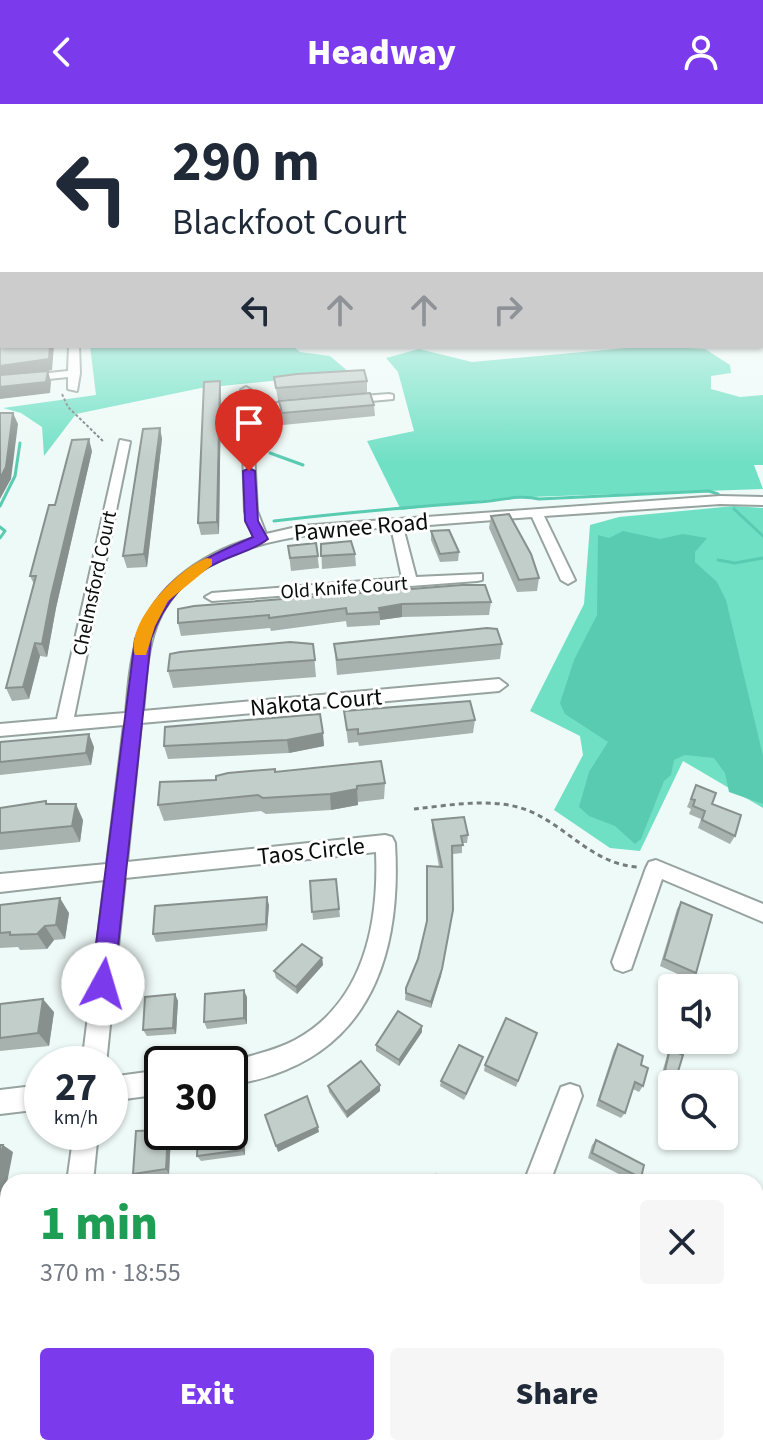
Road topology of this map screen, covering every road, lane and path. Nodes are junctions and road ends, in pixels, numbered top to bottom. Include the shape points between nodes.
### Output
1 (74, 348) edge
2 (75, 373) junction
3 (0, 381) edge
4 (246, 390) dead end
5 (67, 391) joint
6 (389, 397) dead end
7 (341, 401) edge
8 (310, 404) edge
9 (247, 409) junction
10 (104, 442) dead end
11 (124, 442) dead end
12 (763, 501) edge
13 (536, 513) junction
14 (396, 523) junction
15 (261, 539) junction
16 (477, 577) dead end
17 (568, 580) dead end
18 (410, 582) junction
19 (212, 597) dead end
20 (499, 685) dead end
21 (132, 718) junction
22 (64, 725) junction
23 (0, 730) edge
24 (414, 809) dead end
25 (656, 868) junction
26 (115, 871) junction
27 (0, 883) edge
28 (763, 913) edge
29 (623, 962) dead end
30 (96, 1046) edge
31 (248, 1069) edge
32 (570, 1096) dead end
33 (24, 1099) edge
34 (0, 1102) edge
35 (84, 1150) edge
36 (81, 1174) edge
37 (540, 1174) edge

1 - 2 street
2 - 3 street
2 - 5 street
4 - 9 street
5 - 10 path via 70,410
6 - 7 street
8 - 9 street
9 - 15 street via 251,511
11 - 22 street, Chelmsford Court
12 - 13 street, Pawnee Road
13 - 14 street, Pawnee Road
13 - 17 street
14 - 15 street, Pawnee Road via 301,530
14 - 18 street
15 - 21 street, Pawnee Road via 196,569 162,599 143,639
16 - 18 street, Old Knife Court
18 - 19 street, Old Knife Court
20 - 21 street, Nakota Court
21 - 22 street, Nakota Court
21 - 26 street, Pawnee Road
22 - 23 street, Nakota Court
24 - 25 path via 483,802 537,814 581,847 623,866
25 - 28 street
25 - 29 street
26 - 27 street
26 - 30 street, Pawnee Road
26 - 31 street, Taos Circle via 385,843 389,875 382,929 369,973 347,1013 297,1055
32 - 37 street
33 - 34 street
35 - 36 street

